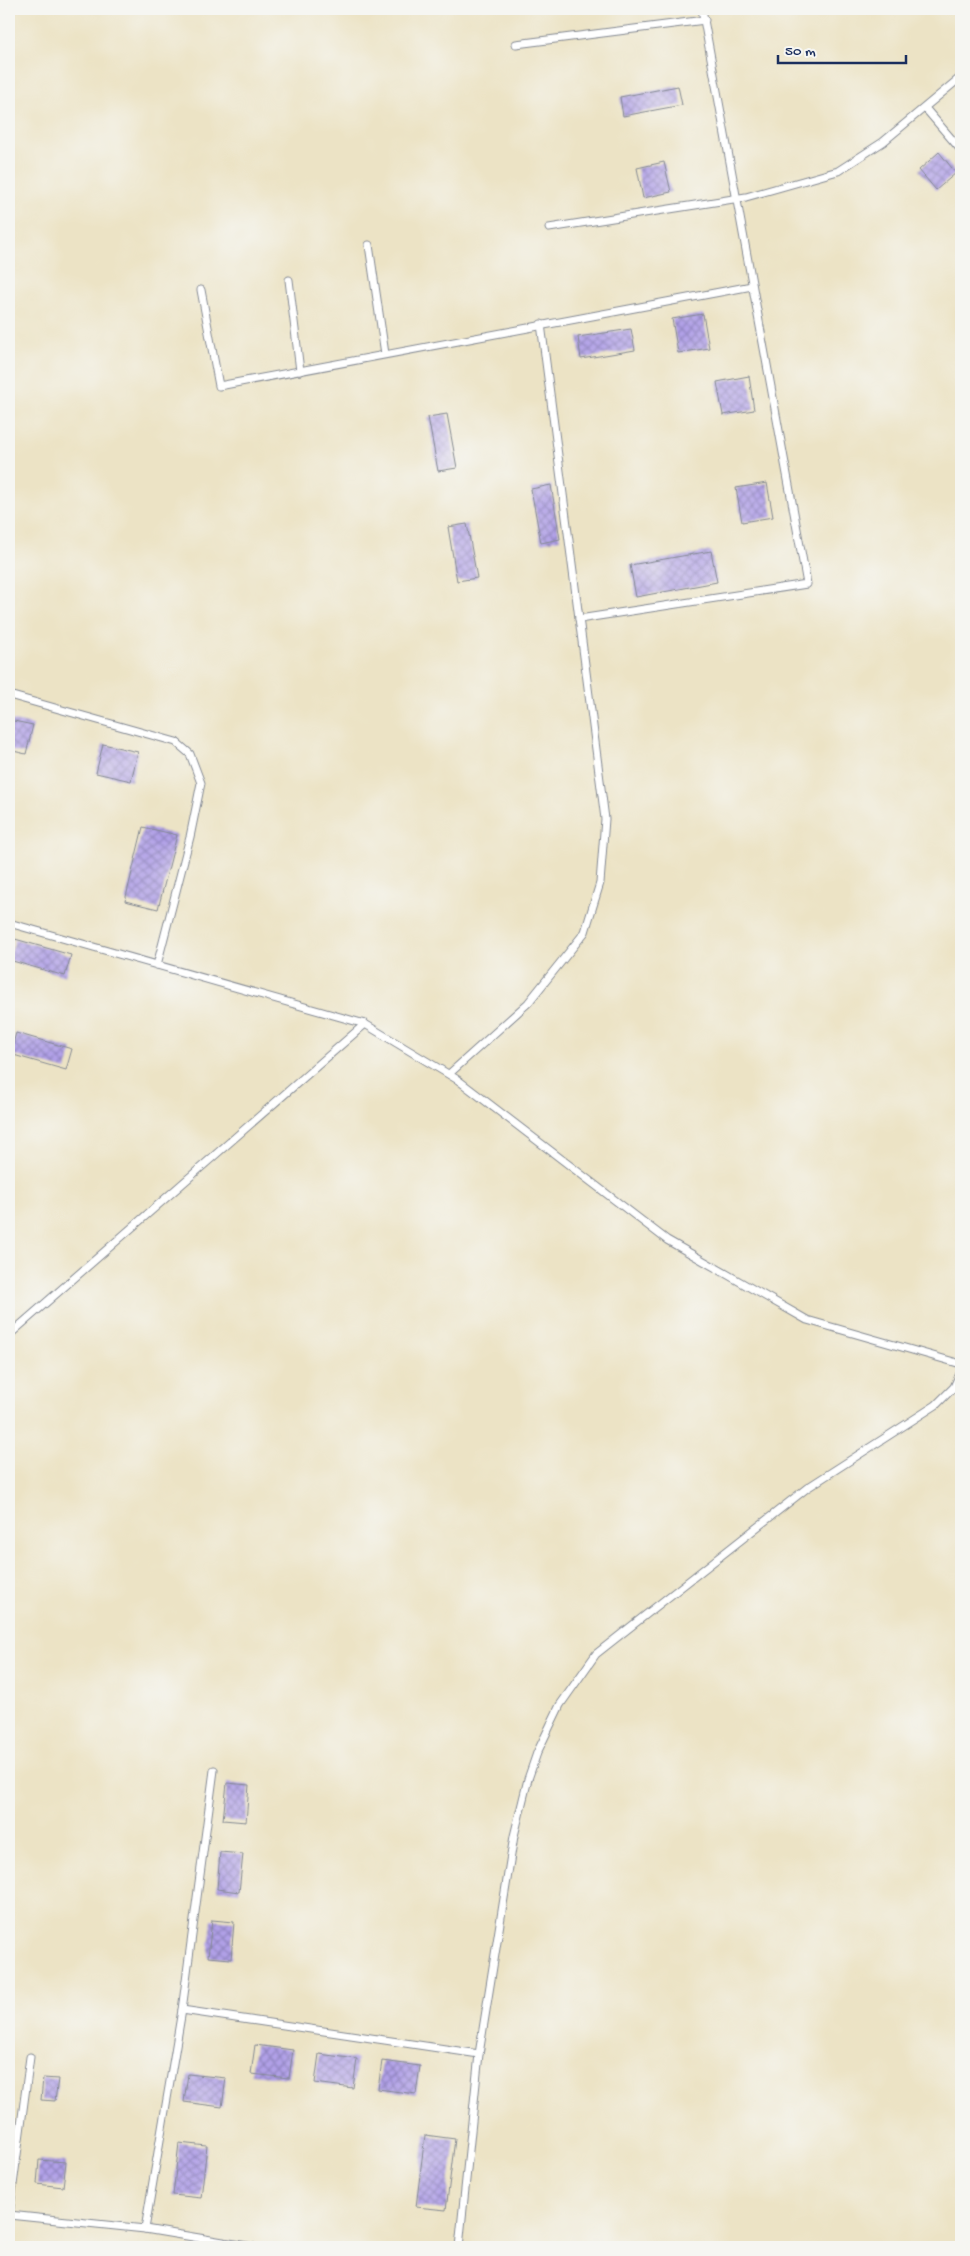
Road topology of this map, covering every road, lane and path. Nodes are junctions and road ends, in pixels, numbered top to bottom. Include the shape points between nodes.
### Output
1 (702, 9) edge
2 (705, 20) junction
3 (516, 44) dead end
4 (961, 77) edge
5 (925, 108) junction
6 (961, 150) edge
7 (736, 199) junction
8 (549, 228) dead end
9 (369, 245) dead end
10 (288, 280) dead end
11 (752, 286) junction
12 (201, 290) dead end
13 (541, 324) junction
14 (385, 354) junction
15 (300, 370) junction
16 (579, 619) junction
17 (9, 695) edge
18 (9, 923) edge
19 (157, 965) junction
20 (365, 1024) junction
21 (449, 1074) junction
22 (9, 1335) edge
23 (961, 1364) edge
24 (961, 1372) edge
25 (214, 1770) dead end
26 (182, 2010) junction
27 (479, 2054) junction
28 (30, 2057) dead end
29 (9, 2215) edge
30 (145, 2229) junction
31 (253, 2247) edge
32 (459, 2247) edge

1 - 2 lane
2 - 3 lane
2 - 7 lane
4 - 5 lane
5 - 6 lane
5 - 7 lane via 838,172
7 - 8 lane
7 - 11 lane
9 - 14 lane
10 - 15 lane
11 - 13 lane
11 - 16 lane via 807,584
12 - 15 lane via 219,386
13 - 14 lane
13 - 16 lane
14 - 15 lane
16 - 21 lane via 605,819 600,883 585,932 528,1003
17 - 19 lane via 176,742 190,754 201,783
18 - 19 lane
19 - 20 lane
20 - 21 lane
20 - 22 lane
21 - 23 lane via 667,1240 807,1320
24 - 27 lane via 954,1387 936,1405 807,1488 596,1654 560,1705 537,1753 520,1810
25 - 26 lane
26 - 27 lane
26 - 30 lane
27 - 32 lane
28 - 29 lane
29 - 30 lane
30 - 31 lane

